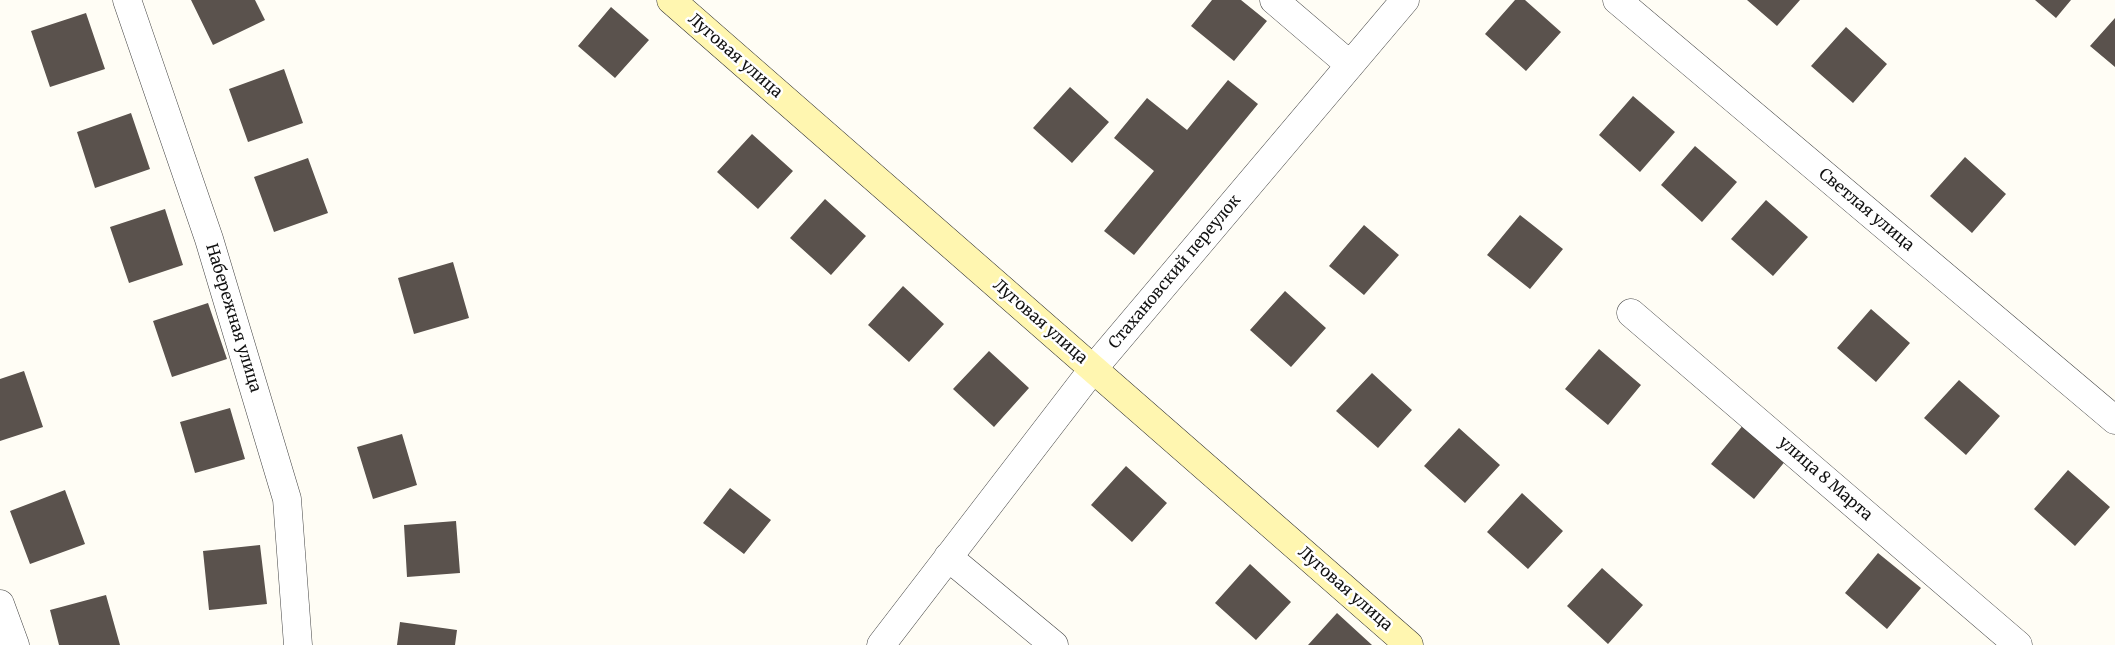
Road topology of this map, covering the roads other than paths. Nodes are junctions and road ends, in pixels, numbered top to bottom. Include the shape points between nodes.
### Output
1 (128, 0) edge
2 (671, 0) edge
3 (1274, 0) edge
4 (1405, 0) edge
5 (1616, 0) edge
6 (1350, 65) junction
7 (1631, 312) dead end
8 (1093, 369) junction
9 (2115, 420) edge
10 (948, 557) junction
11 (0, 604) edge
12 (15, 645) edge
13 (298, 645) edge
14 (881, 645) edge
15 (1054, 645) edge
16 (1409, 645) edge
17 (2018, 645) edge

1 - 13 street, Набережная улица via 209,239 287,499
2 - 8 street, Луговая улица
3 - 6 street
4 - 6 street, Стахановский переулок
5 - 9 street, Светлая улица
6 - 8 street, Стахановский переулок
7 - 17 street, улица 8 Марта
8 - 10 street, Стахановский переулок
8 - 16 street, Луговая улица
10 - 14 street, Стахановский переулок
10 - 15 street
11 - 12 street

